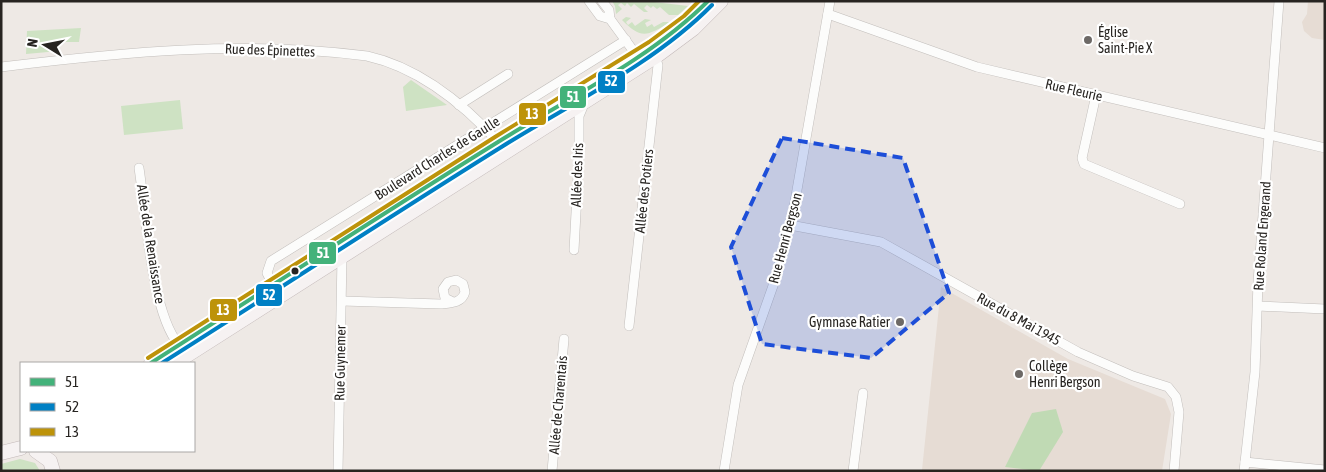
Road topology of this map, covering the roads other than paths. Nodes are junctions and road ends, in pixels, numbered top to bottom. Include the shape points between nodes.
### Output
1 (589, 1) edge
2 (602, 1) edge
3 (708, 1) edge
4 (721, 1) edge
5 (830, 1) edge
6 (1279, 1) edge
7 (828, 14) junction
8 (610, 19) junction
9 (626, 40) junction
10 (645, 59) junction
11 (1, 67) edge
12 (508, 74) dead end
13 (1096, 95) junction
14 (585, 101) junction
15 (459, 105) junction
16 (487, 128) junction
17 (1270, 135) junction
18 (502, 146) junction
19 (1325, 148) edge
20 (139, 168) dead end
21 (1180, 204) dead end
22 (790, 225) junction
23 (574, 250) dead end
24 (342, 256) junction
25 (273, 285) junction
26 (342, 301) junction
27 (453, 302) dead end
28 (1258, 306) junction
29 (1325, 309) edge
30 (629, 326) dead end
31 (564, 339) dead end
32 (179, 345) junction
33 (153, 362) edge
34 (177, 362) edge
35 (863, 393) dead end
36 (20, 448) edge
37 (1, 452) edge
38 (38, 452) edge
39 (52, 461) edge
40 (1244, 466) edge
41 (1325, 470) edge
42 (338, 471) edge
43 (552, 471) edge
44 (724, 471) edge
45 (853, 471) edge
46 (1174, 471) edge

1 - 8 street via 600,16
2 - 8 street via 609,10
3 - 10 main road, Boulevard Charles de Gaulle
4 - 10 main road, Boulevard Charles de Gaulle via 681,40
5 - 7 street, Rue Henri Bergson
6 - 17 street, Rue Roland Engerand
7 - 13 street, Rue Fleurie via 977,67
7 - 22 street, Rue Henri Bergson via 803,167
8 - 9 street
9 - 10 street
9 - 16 street, Boulevard Charles de Gaulle
10 - 14 main road, Boulevard Charles de Gaulle
10 - 18 main road, Boulevard Charles de Gaulle
10 - 30 street, Allée des Potiers via 658,65
11 - 15 street, Rue des Épinettes via 101,55 225,48 349,54 386,60 403,67
12 - 15 street
13 - 17 street, Rue Fleurie
13 - 21 street via 1082,158 1084,164
14 - 18 main road, Boulevard Charles de Gaulle
14 - 23 street, Allée des Iris via 579,116
15 - 16 street, Rue des Épinettes
16 - 18 street, Rue des Épinettes
16 - 25 street, Boulevard Charles de Gaulle via 271,262 266,273
17 - 19 street, Rue Fleurie
17 - 28 street, Rue Roland Engerand
18 - 24 main road, Boulevard Charles de Gaulle
18 - 25 main road, Boulevard Charles de Gaulle
20 - 32 street, Allée de la Renaissance via 154,277 162,312
22 - 44 street, Rue Henri Bergson via 774,283 738,385
22 - 46 street, Rue du 8 Mai 1945 via 881,242 1078,352 1168,387 1176,397 1179,412
24 - 26 street, Rue Guynemer
24 - 34 main road, Boulevard Charles de Gaulle
25 - 32 main road, Boulevard Charles de Gaulle
26 - 27 street
26 - 42 street, Rue Guynemer
28 - 29 street
28 - 40 street, Rue Roland Engerand via 1254,338 1255,372
31 - 43 street, Allée de Charentais
32 - 33 main road, Boulevard Charles de Gaulle
35 - 45 street
36 - 37 main road
38 - 39 main road
40 - 41 street

